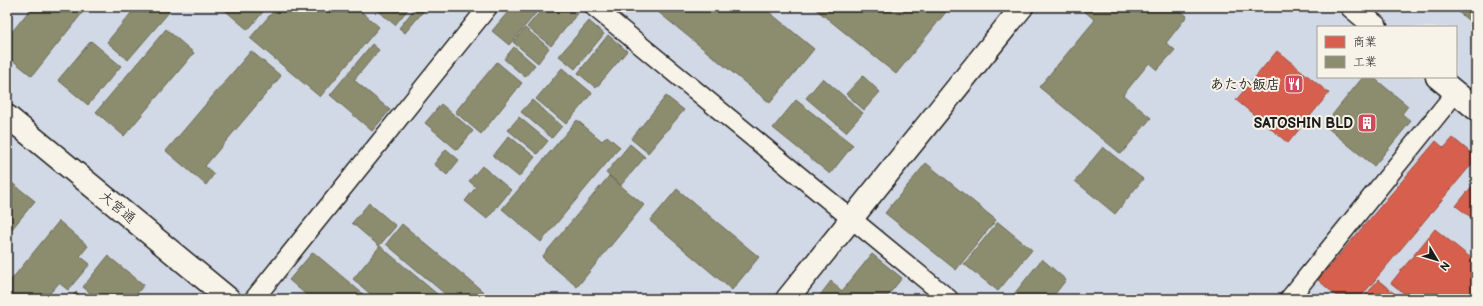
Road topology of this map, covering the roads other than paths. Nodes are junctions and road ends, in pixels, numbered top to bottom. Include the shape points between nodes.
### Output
1 (488, 7) edge
2 (594, 7) edge
3 (1022, 7) edge
4 (1352, 7) edge
5 (1375, 26) edge
6 (1438, 78) edge
7 (1456, 92) junction
8 (1476, 109) edge
9 (7, 116) edge
10 (852, 218) junction
11 (229, 299) edge
12 (254, 299) edge
13 (787, 299) edge
14 (949, 299) edge
15 (1289, 299) edge

1 - 12 street
2 - 10 street
3 - 10 main road
4 - 5 main road
6 - 7 main road
7 - 8 main road
7 - 15 street
9 - 11 main road, 大宮通
10 - 13 main road
10 - 14 street

